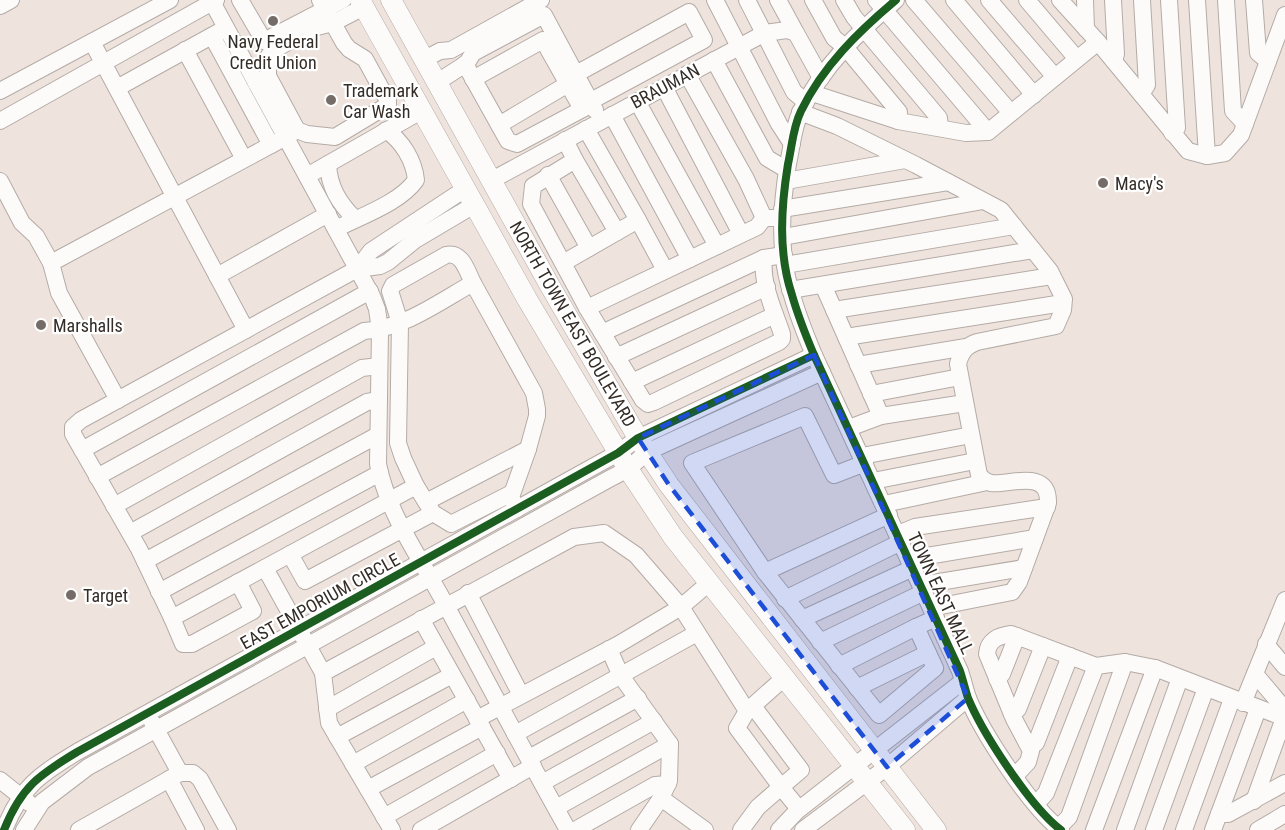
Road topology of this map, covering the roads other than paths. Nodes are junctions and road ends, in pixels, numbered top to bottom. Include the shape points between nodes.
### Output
1 (11, 0) edge
2 (170, 0) edge
3 (240, 0) edge
4 (344, 0) edge
5 (391, 0) edge
6 (541, 0) edge
7 (715, 0) edge
8 (747, 0) edge
9 (778, 0) edge
10 (813, 0) edge
11 (844, 0) edge
12 (914, 0) edge
13 (954, 0) edge
14 (989, 0) edge
15 (1027, 0) edge
16 (1060, 0) edge
17 (1085, 0) edge
18 (1113, 0) edge
19 (1142, 0) edge
20 (1169, 0) edge
21 (1197, 0) edge
22 (1226, 0) edge
23 (1254, 0) edge
24 (213, 1) edge
25 (885, 3) edge
26 (362, 4) edge
27 (0, 6) edge
28 (326, 11) edge
29 (1285, 15) edge
30 (864, 28) junction
31 (1086, 29) junction
32 (219, 32) junction
33 (765, 33) junction
34 (796, 33) junction
35 (92, 42) junction
36 (1098, 42) junction
37 (739, 46) junction
38 (845, 47) junction
39 (185, 50) junction
40 (1077, 59) junction
41 (423, 60) junction
42 (714, 60) junction
43 (1114, 61) junction
44 (1268, 61) junction
45 (104, 64) junction
46 (469, 71) junction
47 (687, 75) junction
48 (1055, 77) junction
49 (821, 78) junction
50 (572, 79) junction
51 (262, 80) junction
52 (436, 83) junction
53 (664, 87) junction
54 (117, 88) junction
55 (0, 91) edge
56 (1034, 94) junction
57 (1140, 94) junction
58 (637, 101) junction
59 (806, 102) junction
60 (588, 105) junction
61 (421, 111) junction
62 (1011, 113) junction
63 (607, 118) junction
64 (0, 121) edge
65 (898, 121) junction
66 (1245, 124) junction
67 (499, 125) junction
68 (940, 128) junction
69 (586, 129) junction
70 (386, 130) junction
71 (988, 132) junction
72 (1172, 133) junction
73 (285, 137) junction
74 (566, 140) junction
75 (792, 144) junction
76 (1207, 156) junction
77 (244, 159) junction
78 (574, 160) junction
79 (905, 160) junction
80 (332, 161) junction
81 (787, 175) junction
82 (307, 176) junction
83 (548, 176) junction
84 (492, 180) junction
85 (0, 181) edge
86 (948, 182) junction
87 (175, 196) junction
88 (470, 197) junction
89 (983, 201) junction
90 (327, 214) junction
91 (782, 214) junction
92 (359, 217) junction
93 (764, 219) junction
94 (638, 220) junction
95 (1014, 226) junction
96 (336, 229) junction
97 (617, 232) junction
98 (741, 234) junction
99 (783, 237) junction
100 (717, 246) junction
101 (589, 248) junction
102 (1033, 250) junction
103 (764, 258) junction
104 (690, 259) junction
105 (785, 260) junction
106 (51, 263) junction
107 (563, 263) junction
108 (357, 269) junction
109 (665, 270) junction
110 (218, 276) junction
111 (1052, 276) junction
112 (473, 283) junction
113 (823, 285) junction
114 (767, 287) junction
115 (790, 290) junction
116 (370, 291) junction
117 (1064, 303) junction
118 (587, 308) junction
119 (834, 310) junction
120 (776, 315) junction
121 (400, 323) junction
122 (246, 330) junction
123 (380, 330) junction
124 (602, 333) junction
125 (846, 337) junction
126 (966, 347) junction
127 (814, 355) junction
128 (616, 357) junction
129 (858, 365) junction
130 (380, 366) junction
131 (822, 372) junction
132 (960, 377) junction
133 (632, 382) junction
134 (871, 394) junction
135 (117, 400) junction
136 (379, 400) junction
137 (965, 403) junction
138 (881, 416) junction
139 (849, 428) junction
140 (378, 435) junction
141 (971, 435) junction
142 (643, 445) junction
143 (528, 449) junction
144 (82, 450) junction
145 (863, 459) junction
146 (623, 461) junction
147 (975, 461) junction
148 (380, 473) junction
149 (97, 477) junction
150 (873, 481) junction
151 (987, 482) junction
152 (416, 486) junction
153 (387, 500) junction
154 (515, 501) junction
155 (114, 506) junction
156 (1047, 507) junction
157 (430, 508) junction
158 (886, 510) junction
159 (403, 529) junction
160 (130, 533) junction
161 (899, 538) junction
162 (1035, 538) junction
163 (290, 554) junction
164 (145, 561) junction
165 (422, 561) junction
166 (911, 563) junction
167 (265, 568) junction
168 (1024, 568) junction
169 (765, 572) junction
170 (431, 579) junction
171 (238, 582) junction
172 (710, 584) junction
173 (159, 592) junction
174 (468, 593) junction
175 (785, 598) junction
176 (1285, 600) edge
177 (928, 601) junction
178 (446, 605) junction
179 (681, 607) junction
180 (172, 618) junction
181 (421, 619) junction
182 (802, 620) junction
183 (1282, 622) edge
184 (916, 627) junction
185 (299, 629) junction
186 (697, 633) junction
187 (1017, 636) junction
188 (820, 642) junction
189 (1266, 644) junction
190 (309, 646) junction
191 (1043, 646) junction
192 (436, 647) junction
193 (609, 649) junction
194 (928, 653) junction
195 (1070, 656) junction
196 (1125, 662) junction
197 (839, 666) junction
198 (1096, 666) junction
199 (1285, 667) edge
200 (1155, 668) junction
201 (323, 673) junction
202 (1255, 674) junction
203 (452, 675) junction
204 (621, 675) junction
205 (784, 678) junction
206 (1180, 678) junction
207 (997, 679) junction
208 (857, 688) junction
209 (1206, 688) junction
210 (966, 689) junction
211 (521, 694) junction
212 (638, 698) junction
213 (466, 700) junction
214 (1244, 704) junction
215 (501, 706) junction
216 (327, 709) junction
217 (750, 709) junction
218 (147, 713) junction
219 (1012, 714) junction
220 (1284, 718) edge
221 (654, 721) junction
222 (480, 723) junction
223 (156, 730) junction
224 (515, 734) junction
225 (337, 737) junction
226 (670, 744) junction
227 (1031, 747) junction
228 (874, 750) junction
229 (496, 753) junction
230 (531, 762) junction
231 (353, 764) junction
232 (855, 765) junction
233 (887, 767) junction
234 (174, 776) junction
235 (1015, 776) junction
236 (511, 779) junction
237 (0, 780) edge
238 (867, 782) junction
239 (542, 783) junction
240 (1285, 783) edge
241 (781, 787) junction
242 (368, 789) junction
243 (664, 791) junction
244 (21, 796) junction
245 (1254, 801) junction
246 (1036, 804) junction
247 (6, 808) edge
248 (556, 808) junction
249 (37, 809) junction
250 (799, 809) junction
251 (1216, 822) edge
252 (1281, 822) edge
253 (388, 824) edge
254 (26, 827) edge
255 (1059, 829) edge
256 (4, 830) edge
257 (79, 830) edge
258 (196, 830) edge
259 (228, 830) edge
260 (421, 830) edge
261 (568, 830) edge
262 (575, 830) edge
263 (639, 830) edge
264 (705, 830) edge
265 (741, 830) edge
266 (779, 830) edge
267 (802, 830) edge
268 (905, 830) edge
269 (936, 830) edge
270 (1094, 830) edge
271 (1125, 830) edge
272 (1154, 830) edge
273 (1184, 830) edge
274 (1259, 830) edge

1 - 27 street
2 - 35 street
3 - 28 street via 264,41
4 - 28 street
5 - 41 main road, NORTH TOWN EAST BOULEVARD
6 - 41 street via 451,50
7 - 37 street
8 - 33 street
9 - 34 street
10 - 38 street via 834,38
11 - 30 street
12 - 62 street
13 - 56 street
14 - 48 street
15 - 40 street
16 - 31 street
17 - 31 street
18 - 43 street
19 - 57 street via 1147,85
20 - 72 street via 1177,128
21 - 76 street
22 - 66 street via 1233,111
23 - 44 street via 1258,53
24 - 32 street
24 - 45 street
25 - 30 street, TOWN EAST MALL
25 - 71 street
26 - 28 street
26 - 61 main road, NORTH TOWN EAST BOULEVARD
28 - 51 street via 313,28 272,51
28 - 73 street via 349,49 365,59 388,105 335,137
29 - 44 street
30 - 38 street, TOWN EAST MALL
30 - 68 street via 939,118
31 - 36 street
32 - 39 street
32 - 51 street
32 - 73 street
33 - 34 street, BRAUMAN
33 - 37 street, BRAUMAN
33 - 59 street via 794,92
34 - 49 street
35 - 45 street
35 - 55 street
36 - 40 street
36 - 43 street
37 - 42 street, BRAUMAN
37 - 75 street
38 - 49 street, TOWN EAST MALL
38 - 65 street via 899,112
39 - 54 street
39 - 77 street
40 - 48 street
41 - 52 main road, NORTH TOWN EAST BOULEVARD
42 - 47 street, BRAUMAN
42 - 81 street via 767,158
43 - 57 street
44 - 66 street
45 - 54 street
45 - 64 street
46 - 50 street via 543,40
46 - 50 street via 472,53 544,15
46 - 52 street
46 - 67 street
47 - 53 street, BRAUMAN
47 - 93 street
48 - 56 street
49 - 59 street, TOWN EAST MALL
50 - 60 street
50 - 60 street via 688,12 704,40
50 - 67 street
51 - 73 street
52 - 84 main road, NORTH TOWN EAST BOULEVARD
53 - 58 street, BRAUMAN
53 - 98 street
54 - 87 street
56 - 62 street
57 - 72 street
58 - 63 street, BRAUMAN
58 - 100 street
59 - 65 street
59 - 75 street, TOWN EAST MALL via 795,125
59 - 79 street via 837,126
60 - 63 street
60 - 67 street via 518,144 508,141
61 - 70 street
61 - 88 main road, NORTH TOWN EAST BOULEVARD
62 - 71 street
63 - 69 street, BRAUMAN
63 - 104 street
65 - 68 street
66 - 76 street via 1225,153
68 - 71 street
69 - 74 street, BRAUMAN
69 - 94 street
70 - 80 street
70 - 92 street via 402,143 416,180 399,197
72 - 76 street via 1188,151
73 - 77 street
73 - 82 street
74 - 78 street
74 - 84 street, BRAUMAN
75 - 81 street, TOWN EAST MALL
77 - 87 street
78 - 83 street
78 - 97 street
79 - 81 street
79 - 86 street
80 - 82 street
80 - 92 street
81 - 91 street, TOWN EAST MALL
82 - 90 street
83 - 101 street
83 - 107 street via 533,186 531,204
84 - 88 main road
84 - 142 main road, NORTH TOWN EAST BOULEVARD
85 - 106 street via 22,223 36,236
86 - 89 street
86 - 91 street
87 - 106 street
87 - 110 street
88 - 108 street via 371,251
88 - 146 main road, NORTH TOWN EAST BOULEVARD
89 - 95 street via 1001,210
89 - 99 street
90 - 96 street
90 - 110 street
91 - 93 street
91 - 99 street, TOWN EAST MALL
92 - 96 street
93 - 98 street via 758,227
94 - 97 street
94 - 109 street
95 - 102 street
95 - 105 street
96 - 108 street
97 - 101 street
98 - 100 street
99 - 105 street, TOWN EAST MALL
100 - 104 street
101 - 107 street
102 - 111 street
102 - 113 street
103 - 105 street
103 - 114 street
103 - 124 street
104 - 109 street
105 - 115 street, TOWN EAST MALL
106 - 135 street via 59,293
107 - 118 street
108 - 116 street
108 - 122 street
109 - 118 street
110 - 122 street
111 - 117 street
111 - 119 street
112 - 121 street
112 - 121 street via 458,256 446,255 393,285 390,291
112 - 143 street via 534,393 537,417
113 - 115 street
113 - 119 street
114 - 120 street
114 - 128 street
115 - 127 street, TOWN EAST MALL
116 - 123 street
116 - 144 street
117 - 125 street
117 - 126 street via 1056,326
118 - 124 street
119 - 125 street
120 - 133 street
120 - 133 street via 782,334 778,342 654,402 648,404 643,400
121 - 123 street
121 - 152 street via 398,442
122 - 135 street
123 - 130 street
123 - 149 street via 364,331
124 - 128 street
125 - 129 street
126 - 129 street
126 - 132 street via 958,364
127 - 131 street, TOWN EAST MALL
127 - 142 street
128 - 133 street
129 - 134 street
130 - 136 street
130 - 155 street via 362,368
131 - 139 street, TOWN EAST MALL
131 - 142 street
132 - 134 street
132 - 137 street
134 - 138 street
135 - 144 street via 73,427
136 - 140 street
136 - 160 street via 367,402
137 - 138 street
137 - 141 street
138 - 139 street
139 - 145 street, TOWN EAST MALL
140 - 148 street
140 - 164 street
141 - 145 street
141 - 147 street
142 - 146 street, EAST EMPORIUM CIRCLE
142 - 228 main road, NORTH TOWN EAST BOULEVARD via 669,485
143 - 154 street
143 - 157 street
144 - 149 street
145 - 150 street, TOWN EAST MALL
145 - 169 street via 834,475 805,416 692,463
146 - 154 street, EAST EMPORIUM CIRCLE
146 - 170 street, EAST EMPORIUM CIRCLE
146 - 172 main road, NORTH TOWN EAST BOULEVARD via 673,537
147 - 150 street
147 - 151 street via 979,476
148 - 153 street
148 - 173 street
149 - 155 street
150 - 158 street, TOWN EAST MALL
151 - 156 street via 1035,482 1048,498
151 - 158 street
152 - 153 street
152 - 157 street
153 - 159 street
153 - 163 street
154 - 157 street via 451,524
154 - 165 street, EAST EMPORIUM CIRCLE
155 - 160 street
156 - 161 street via 915,527
156 - 162 street
157 - 159 street
158 - 161 street, TOWN EAST MALL
158 - 169 street
159 - 163 street via 305,581
159 - 165 street
160 - 164 street
161 - 166 street, TOWN EAST MALL
161 - 175 street
162 - 166 street
162 - 168 street
163 - 167 street
164 - 173 street
165 - 170 street
165 - 185 street, EAST EMPORIUM CIRCLE
166 - 177 street, TOWN EAST MALL
166 - 182 street
167 - 171 street
167 - 185 street
168 - 177 street
168 - 177 street via 1012,592
169 - 175 street
170 - 178 street
170 - 190 street, EAST EMPORIUM CIRCLE
171 - 180 street
171 - 180 street via 253,611 192,644 183,644
172 - 179 street
172 - 205 main road, NORTH TOWN EAST BOULEVARD
173 - 180 street
174 - 178 street
174 - 179 street via 574,537 604,533 636,555
174 - 211 street
175 - 182 street
176 - 183 street
177 - 184 street
177 - 188 street
177 - 210 street, TOWN EAST MALL
178 - 181 street
178 - 215 street
179 - 186 street
179 - 193 street
181 - 192 street
181 - 201 street
182 - 188 street
183 - 189 street
184 - 194 street
184 - 197 street
185 - 190 street
185 - 218 street, EAST EMPORIUM CIRCLE
186 - 204 street
186 - 217 street
187 - 191 street
187 - 207 street
187 - 207 street via 1002,635 987,647
188 - 197 street
189 - 199 street
189 - 202 street
190 - 201 street
190 - 223 street, EAST EMPORIUM CIRCLE
191 - 195 street
191 - 219 street via 1018,709
192 - 203 street
192 - 216 street
193 - 204 street
193 - 211 street
194 - 208 street
194 - 208 street via 935,668 879,715
195 - 198 street
195 - 227 street via 1036,743
196 - 198 street
196 - 200 street
196 - 255 street via 1069,817
197 - 208 street
198 - 246 street via 1046,793
200 - 206 street
200 - 270 street
201 - 216 street
202 - 214 street
202 - 220 street via 1282,706
203 - 213 street
203 - 225 street
204 - 212 street
204 - 224 street
205 - 217 street
205 - 232 main road, NORTH TOWN EAST BOULEVARD
206 - 209 street
206 - 271 street
207 - 219 street
209 - 214 street
209 - 272 street
210 - 228 street
210 - 233 street
210 - 235 street, TOWN EAST MALL via 986,731
211 - 215 street
212 - 221 street
212 - 230 street
213 - 222 street
213 - 231 street
214 - 220 street
214 - 251 street
214 - 273 street
215 - 222 street
215 - 224 street
216 - 225 street
217 - 241 street via 737,728
217 - 241 street via 801,770
218 - 223 street
218 - 244 street, EAST EMPORIUM CIRCLE via 40,774
219 - 227 street
220 - 245 street
221 - 226 street
221 - 239 street
222 - 229 street
222 - 242 street
223 - 234 street
223 - 249 street, EAST EMPORIUM CIRCLE via 88,767
224 - 230 street
225 - 231 street
226 - 243 street
226 - 248 street
227 - 235 street via 1028,762
228 - 232 street
228 - 233 main road, NORTH TOWN EAST BOULEVARD
229 - 236 street
229 - 253 street
230 - 236 street
230 - 239 street
231 - 242 street
232 - 238 main road, NORTH TOWN EAST BOULEVARD
232 - 250 street
233 - 238 street
233 - 269 main road, NORTH TOWN EAST BOULEVARD
234 - 257 street
234 - 258 street
234 - 259 street via 193,773 200,779
235 - 246 street, TOWN EAST MALL
236 - 260 street
237 - 244 street
238 - 267 street
238 - 268 main road, NORTH TOWN EAST BOULEVARD
239 - 248 street
240 - 245 street
241 - 250 street
241 - 265 street via 758,807
242 - 253 street
243 - 262 street via 655,785
243 - 263 street
243 - 264 street
244 - 247 street, EAST EMPORIUM CIRCLE
244 - 249 street
245 - 251 street
246 - 255 street, TOWN EAST MALL
247 - 254 street
247 - 256 street, EAST EMPORIUM CIRCLE
248 - 261 street
249 - 254 street, EAST EMPORIUM CIRCLE
250 - 266 street
252 - 274 street

